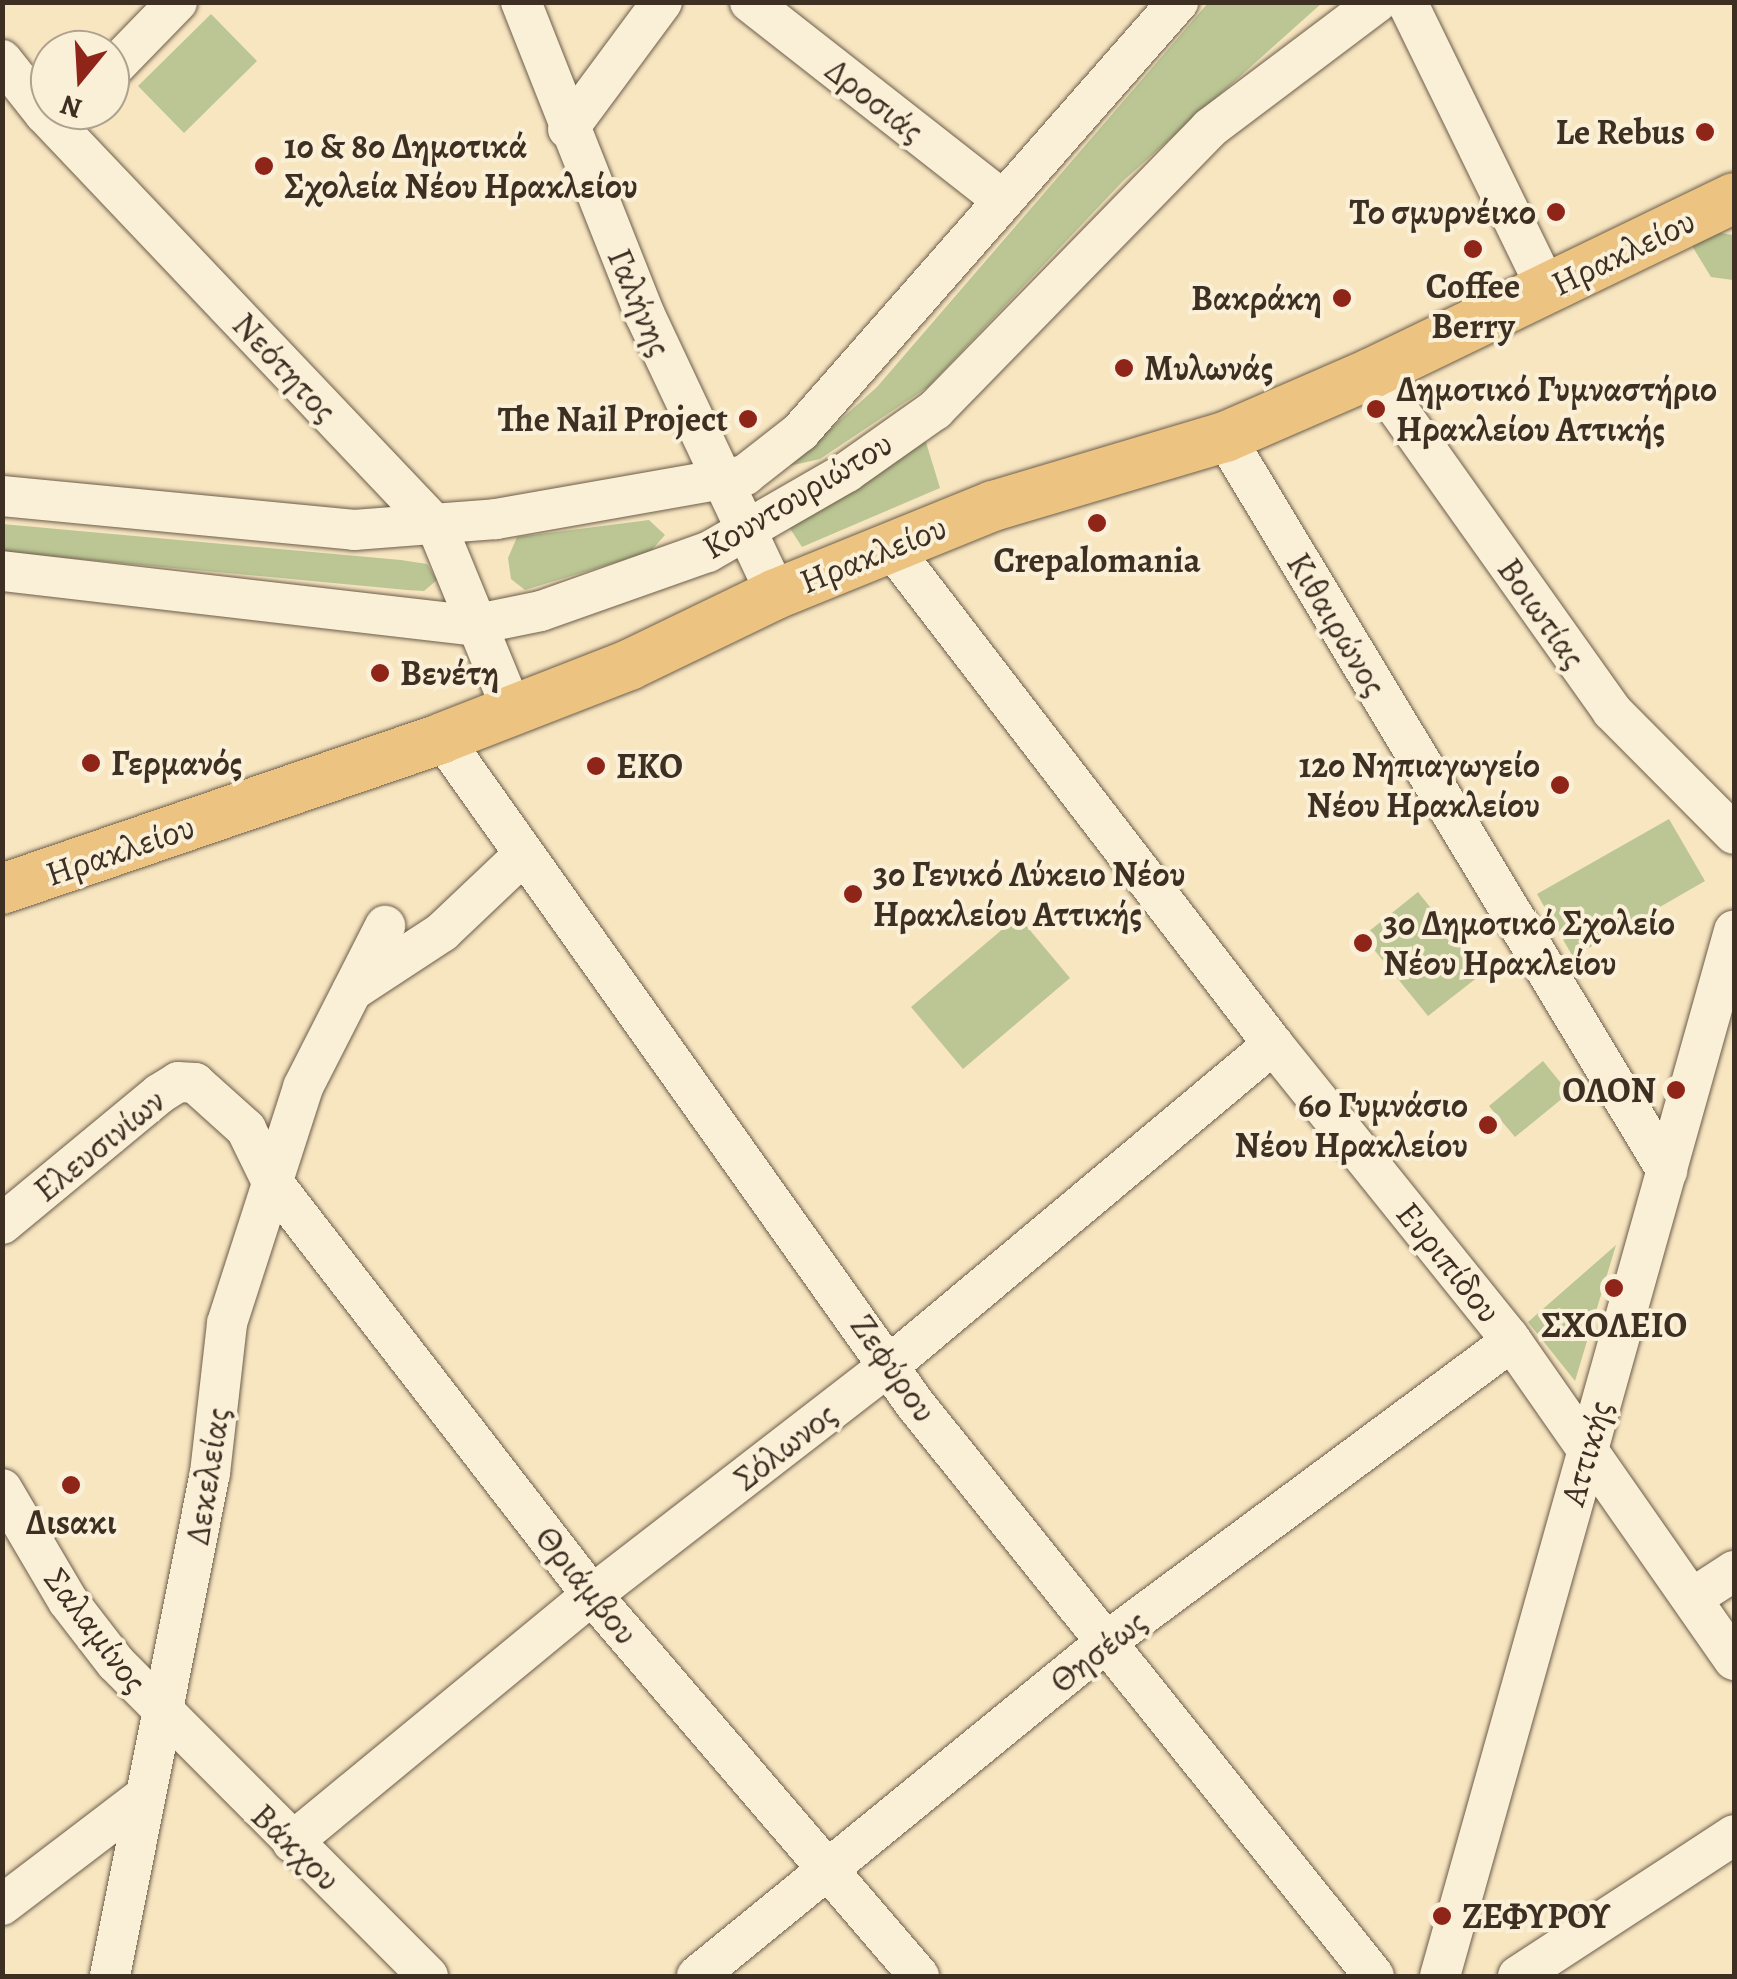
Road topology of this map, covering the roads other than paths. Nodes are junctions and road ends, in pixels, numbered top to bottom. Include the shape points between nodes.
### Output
1 (177, 2) edge
2 (521, 2) edge
3 (662, 2) edge
4 (750, 2) edge
5 (1178, 2) edge
6 (1377, 2) edge
7 (1407, 2) edge
8 (130, 51) edge
9 (2, 60) edge
10 (30, 86) edge
11 (568, 129) junction
12 (76, 130) edge
13 (1000, 198) junction
14 (1734, 198) edge
15 (1548, 289) junction
16 (1372, 374) junction
17 (1225, 437) junction
18 (726, 482) junction
19 (2, 496) edge
20 (436, 527) junction
21 (748, 532) junction
22 (890, 546) junction
23 (2, 570) edge
24 (776, 594) junction
25 (472, 625) junction
26 (512, 710) junction
27 (442, 738) junction
28 (1734, 834) edge
29 (524, 855) junction
30 (2, 889) edge
31 (385, 926) dead end
32 (1734, 931) edge
33 (352, 991) junction
34 (1273, 1044) junction
35 (1667, 1171) junction
36 (271, 1180) junction
37 (2, 1224) edge
38 (1512, 1342) junction
39 (892, 1364) junction
40 (1588, 1443) junction
41 (2, 1489) edge
42 (1734, 1571) edge
43 (592, 1595) junction
44 (1694, 1596) junction
45 (1110, 1640) junction
46 (1734, 1660) edge
47 (163, 1718) junction
48 (144, 1796) junction
49 (1734, 1835) edge
50 (292, 1842) junction
51 (824, 1870) junction
52 (2, 1905) edge
53 (1368, 1974) edge
54 (110, 1976) edge
55 (428, 1976) edge
56 (697, 1976) edge
57 (918, 1976) edge
58 (1440, 1976) edge
59 (1518, 1976) edge

1 - 8 street
2 - 11 street, Γαλήνης
3 - 11 street
4 - 13 street, Δροσιάς
5 - 13 street, Κουντουριώτου
6 - 21 street, Κουντουριώτου via 1210,128 935,410
7 - 15 street
9 - 10 street, Νεότητος
11 - 18 street, Γαλήνης via 687,412
12 - 20 street, Νεότητος
13 - 18 street, Κουντουριώτου via 800,432 744,476
14 - 15 main road, Ηρακλείου
15 - 16 main road, Ηρακλείου
16 - 17 main road, Ηρακλείου
16 - 28 street, Βοιωτίας via 1612,710
17 - 22 main road, Ηρακλείου via 993,506
17 - 35 street, Κιθαιρώνος
18 - 20 street, Κουντουριώτου
18 - 21 street, Γαλήνης
19 - 20 street, Κουντουριώτου via 354,530
20 - 25 street, Νεότητος
21 - 24 street, Γαλήνης
21 - 25 street, Κουντουριώτου via 636,580
22 - 24 main road, Ηρακλείου
22 - 34 street, Ευριπίδου
23 - 25 street, Κουντουριώτου
24 - 26 main road, Ηρακλείου via 629,665
25 - 26 street, Νεότητος
26 - 27 main road, Ηρακλείου
27 - 29 street, Ζεφύρου
27 - 30 main road, Ηρακλείου
29 - 33 street, Δεκελείας via 442,932
29 - 39 street, Ζεφύρου
31 - 33 street, Δεκελείας
32 - 35 street, Αττικής
33 - 36 street, Δεκελείας via 303,1087
34 - 38 street, Ευριπίδου
34 - 39 street, Σόλωνος
35 - 40 street, Αττικής
36 - 37 street, Ελευσινίων via 246,1128 195,1084 178,1082
36 - 43 street, Θριάμβου
36 - 47 street, Δεκελείας via 226,1324 210,1473
38 - 40 street, Ευριπίδου
38 - 45 street, Θησέως
39 - 43 street, Σόλωνος
39 - 45 street, Ζεφύρου via 915,1404
40 - 44 street, Ευριπίδου
40 - 58 street, Αττικής
41 - 47 street, Σαλαμίνος via 68,1601
42 - 44 street
43 - 50 street, Σόλωνος
43 - 51 street, Θριάμβου
44 - 46 street, Ευριπίδου
45 - 51 street, Θησέως
45 - 53 street, Ζεφύρου
47 - 48 street, Δεκελείας
47 - 50 street, Βάκχου
48 - 52 street
48 - 54 street, Δεκελείας
49 - 59 street
50 - 55 street, Βάκχου
51 - 56 street, Θησέως
51 - 57 street, Θριάμβου

